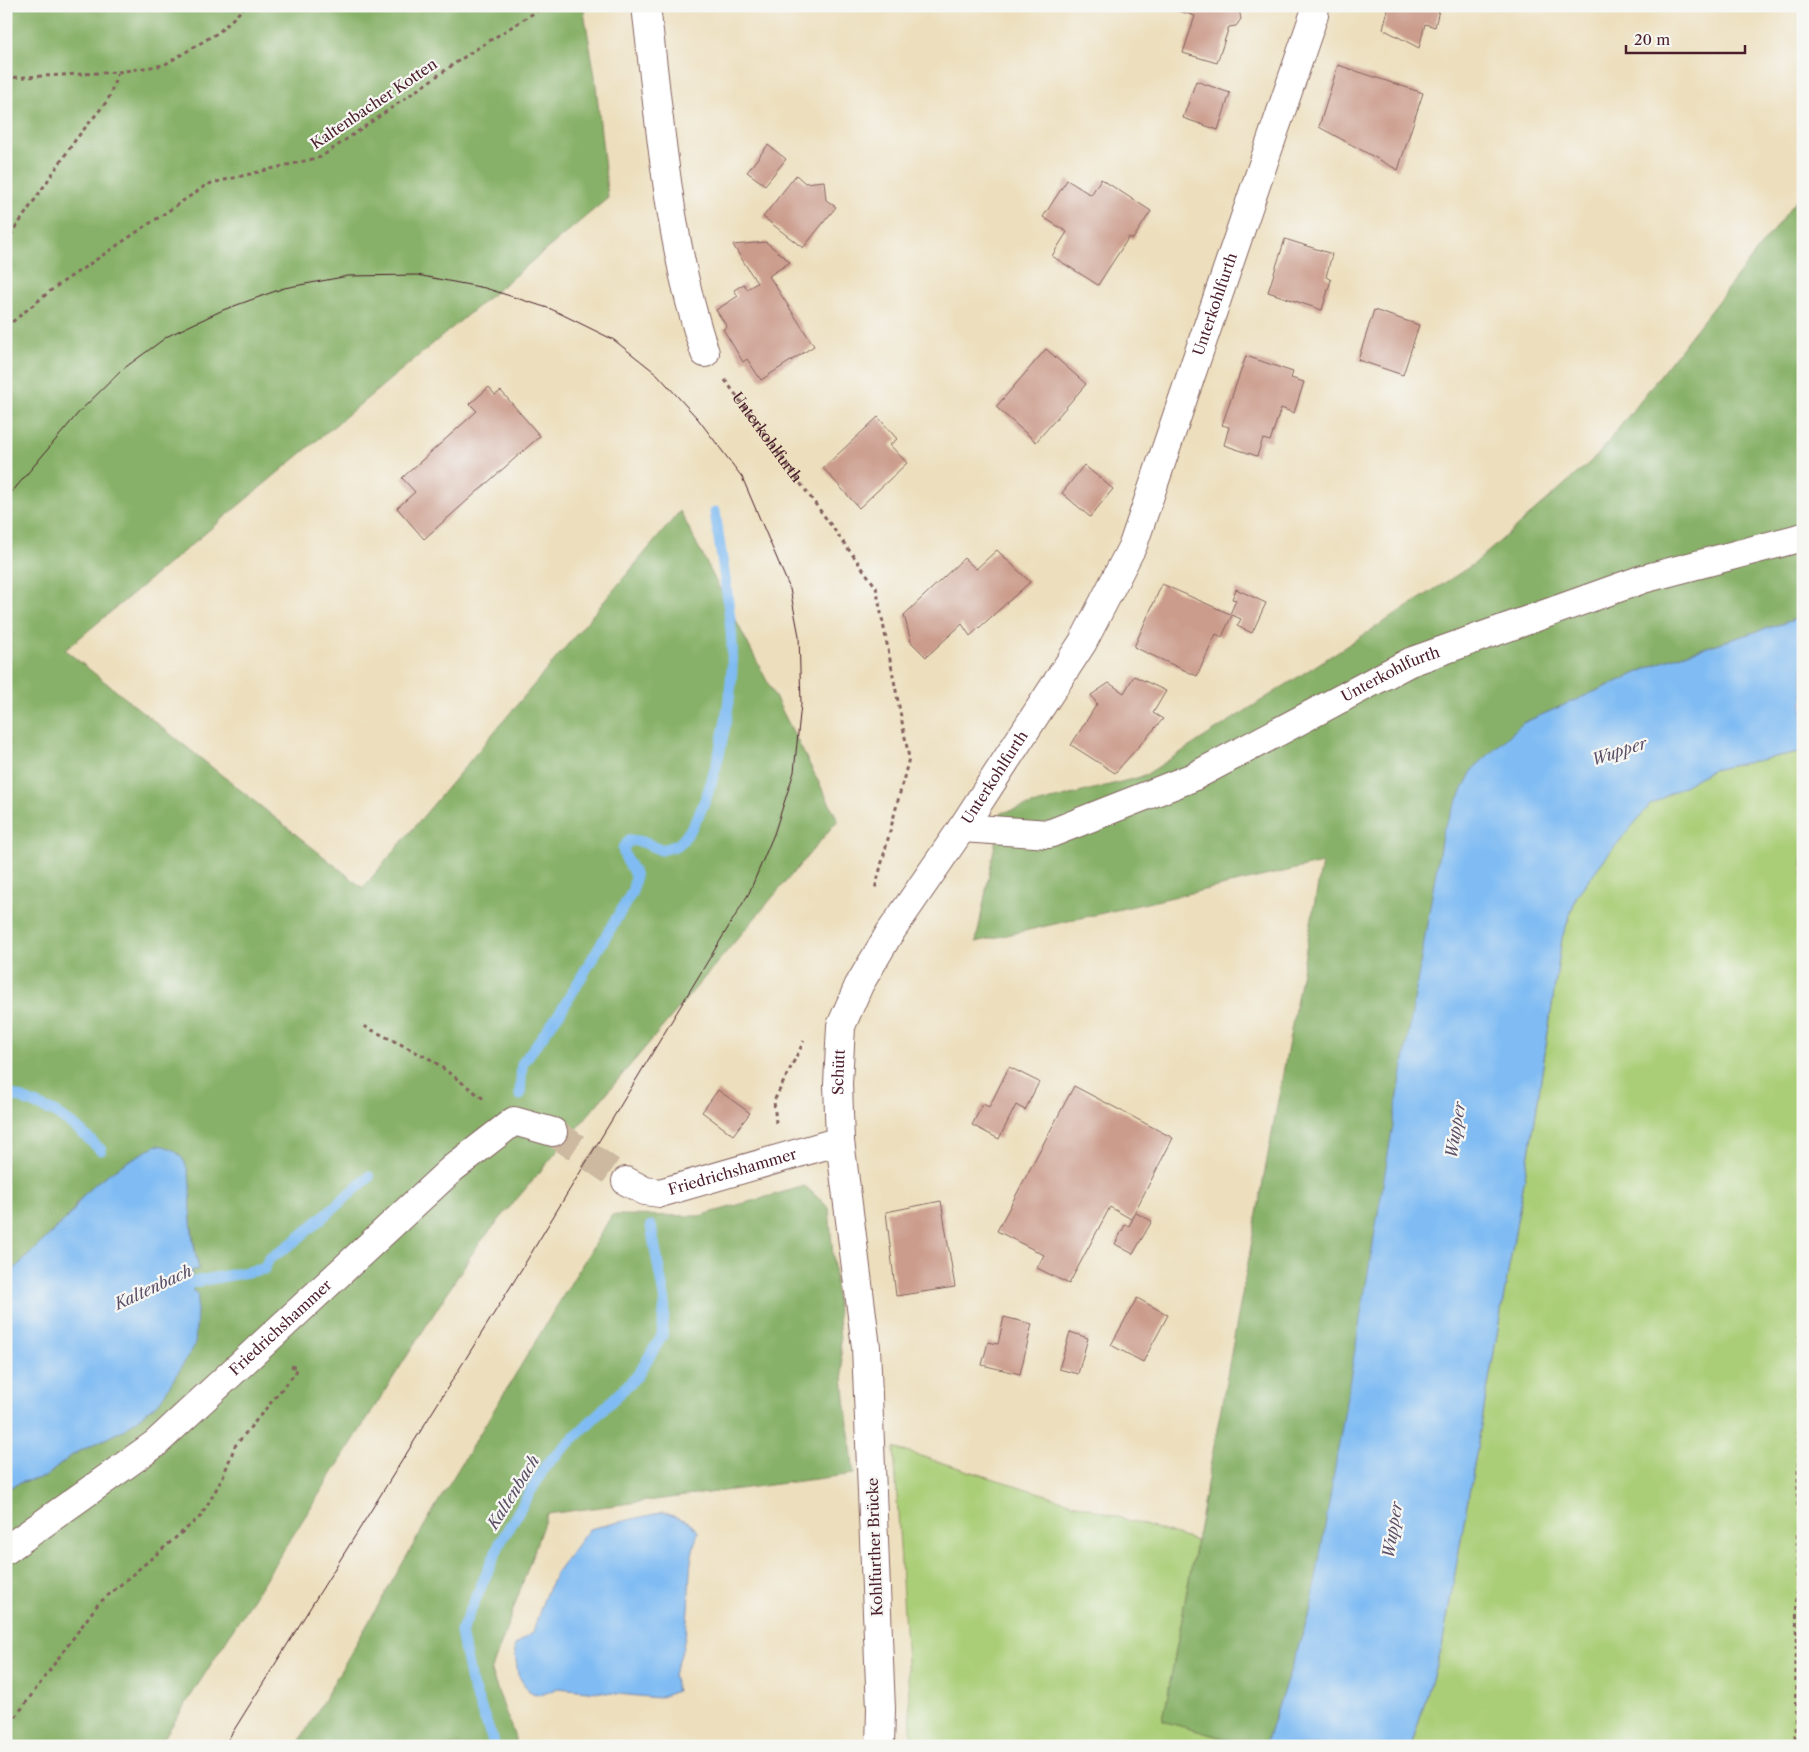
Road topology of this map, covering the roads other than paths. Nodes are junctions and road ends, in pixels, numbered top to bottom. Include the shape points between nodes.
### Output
1 (646, 6) edge
2 (1315, 6) edge
3 (705, 353) road end
4 (1803, 537) edge
5 (962, 828) junction
6 (553, 1132) tunnel mouth
7 (840, 1141) junction
8 (626, 1181) tunnel mouth
9 (866, 1347) joint
10 (6, 1550) edge
11 (880, 1746) edge

1 - 3 street via 675,238 690,309
2 - 5 street, Unterkohlfurth via 1133,545 1083,642
4 - 5 street, Unterkohlfurth via 1643,579 1410,662 1191,778 1049,834
5 - 7 street, Schütt via 889,934 859,985 841,1026
6 - 10 street, Friedrichshammer via 514,1121 453,1168 155,1444
7 - 8 street, Friedrichshammer via 660,1193
7 - 9 street, Schütt
9 - 11 street, Kohlfurther Brücke

